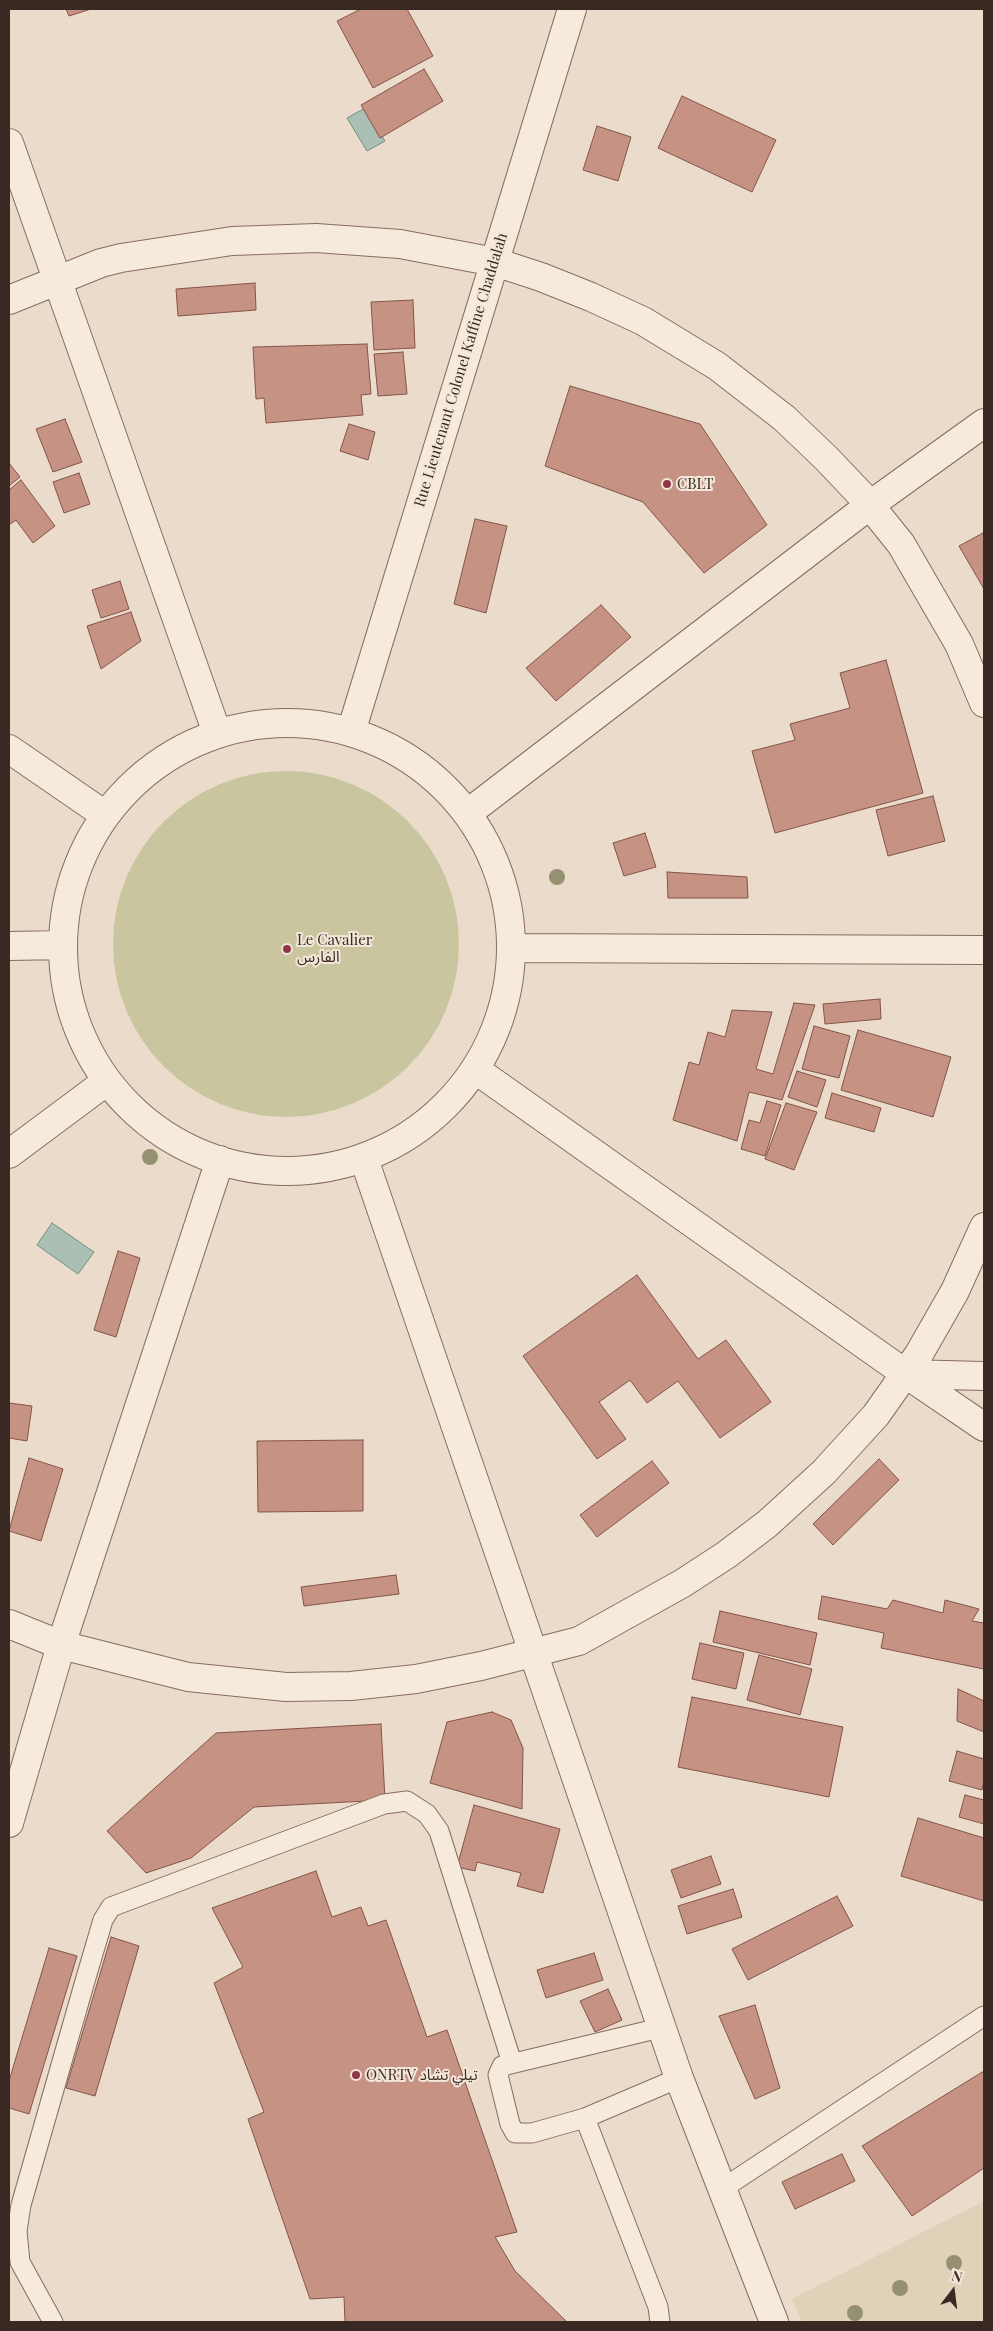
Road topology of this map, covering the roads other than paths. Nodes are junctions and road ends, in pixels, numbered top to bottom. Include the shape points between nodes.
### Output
1 (572, 9) edge
2 (9, 143) edge
3 (495, 262) junction
4 (57, 280) junction
5 (9, 300) edge
6 (984, 423) edge
7 (870, 505) junction
8 (982, 692) edge
9 (351, 732) junction
10 (217, 733) junction
11 (9, 749) edge
12 (468, 813) junction
13 (105, 815) junction
14 (63, 945) junction
15 (9, 946) edge
16 (512, 948) junction
17 (984, 950) edge
18 (476, 1070) junction
19 (107, 1081) junction
20 (9, 1154) edge
21 (364, 1158) junction
22 (220, 1160) junction
23 (984, 1226) edge
24 (906, 1374) junction
25 (984, 1376) edge
26 (984, 1427) edge
27 (9, 1624) edge
28 (61, 1645) junction
29 (534, 1653) junction
30 (9, 1823) edge
31 (984, 2016) edge
32 (664, 2028) junction
33 (512, 2063) junction
34 (679, 2078) junction
35 (585, 2118) junction
36 (722, 2189) junction
37 (53, 2322) edge
38 (660, 2322) edge
39 (774, 2322) edge

1 - 3 street, Rue Lieutenant Colonel Kaffine Chaddalah
2 - 4 street
3 - 4 street via 372,241 278,238 203,244 121,258
3 - 7 street via 591,297 643,321 692,350 784,418
3 - 9 street, Rue Lieutenant Colonel Kaffine Chaddalah
4 - 5 street
4 - 10 street
6 - 7 street
7 - 8 street via 901,544 936,602
7 - 12 street
9 - 10 street via 328,726 281,723
9 - 12 street via 410,760 444,786
10 - 13 street via 187,746 146,772
11 - 13 street
12 - 16 street via 498,867 506,893
13 - 14 street via 83,852 73,877 66,903
14 - 15 street
14 - 19 street via 70,1004 88,1050
16 - 17 street
16 - 18 street via 508,992 502,1013
18 - 21 street via 430,1120 380,1153
18 - 24 street
19 - 20 street
19 - 22 street via 152,1125
21 - 22 street via 310,1170 266,1170
21 - 29 street
22 - 28 street
23 - 24 street via 952,1298
24 - 25 street
24 - 26 street
24 - 29 street via 842,1454 806,1491 747,1540 698,1574 617,1622 580,1641
27 - 28 street
28 - 29 street via 188,1677 286,1687 400,1681 457,1672
28 - 30 street
29 - 32 street
31 - 36 lane
32 - 33 lane
32 - 34 street
33 - 35 lane via 502,2066 498,2075 515,2133 532,2133
33 - 37 lane via 439,1831 426,1814 407,1801 384,1804 111,1907 103,1920 87,1972 21,2205 17,2232 20,2262
34 - 35 lane
34 - 36 street
35 - 38 lane via 658,2307
36 - 39 street

